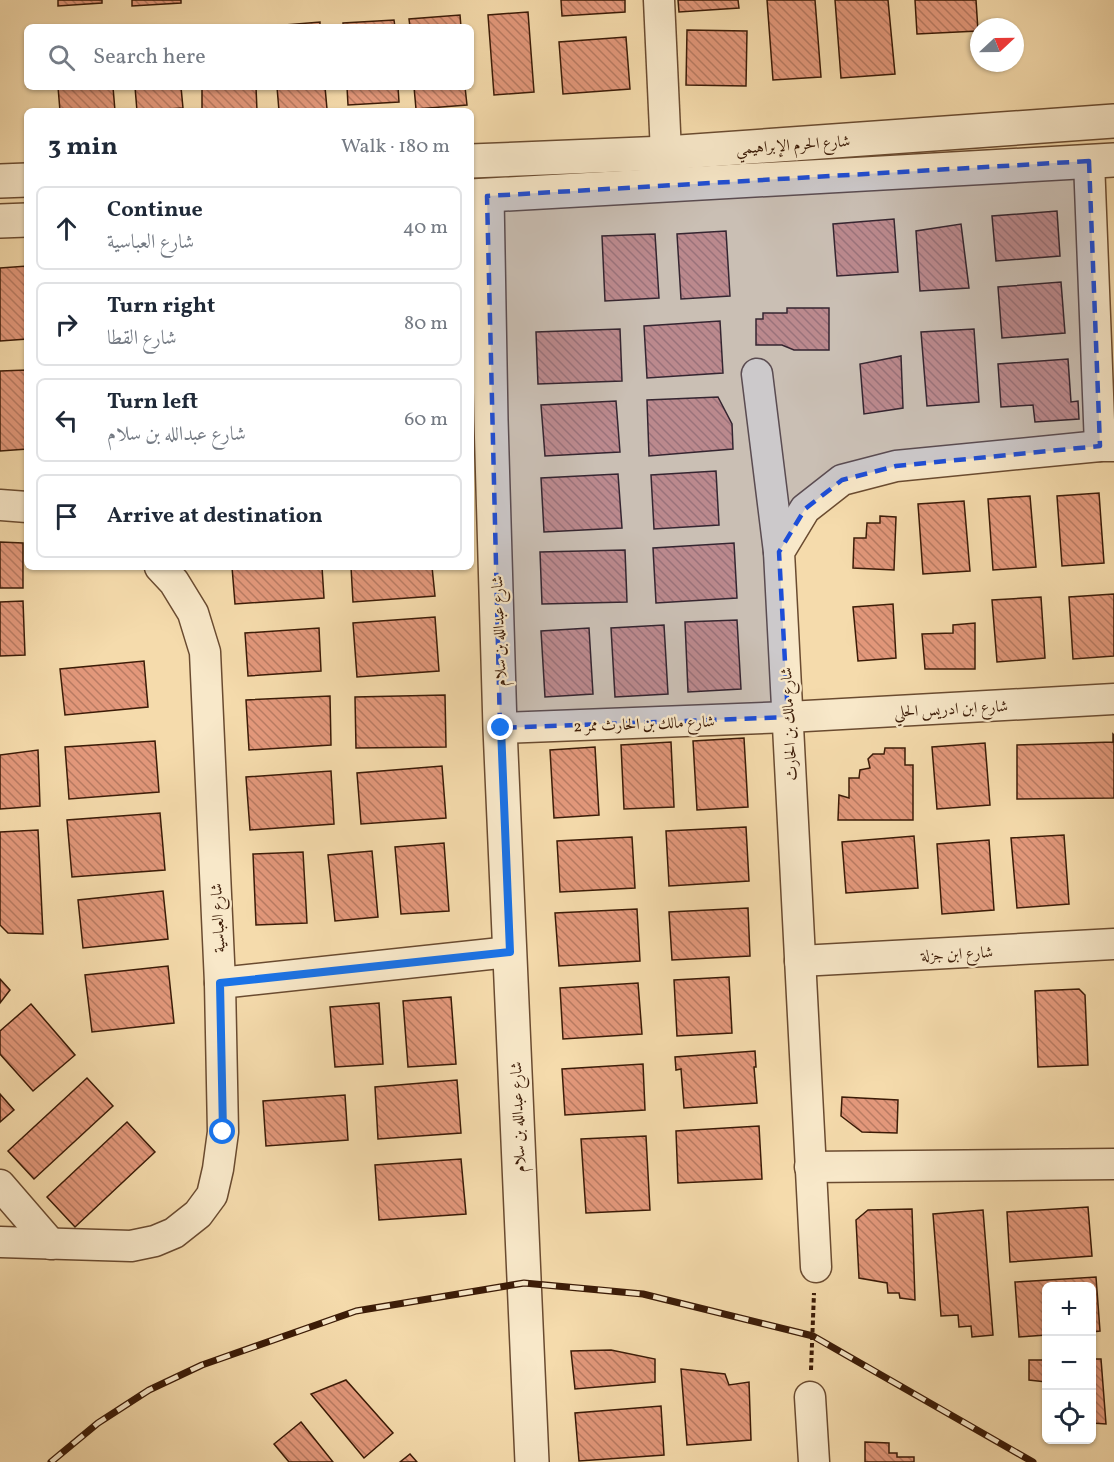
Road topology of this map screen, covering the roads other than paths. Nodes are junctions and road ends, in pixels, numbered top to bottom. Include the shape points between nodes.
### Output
1 (659, 0) edge
2 (1114, 121) edge
3 (666, 153) junction
4 (1102, 160) edge
5 (474, 161) edge
6 (24, 180) edge
7 (0, 181) edge
8 (479, 196) edge
9 (24, 220) edge
10 (0, 221) edge
11 (757, 374) dead end
12 (1107, 446) edge
13 (0, 505) edge
14 (24, 507) edge
15 (779, 552) junction
16 (163, 570) edge
17 (1114, 699) edge
18 (788, 717) junction
19 (501, 728) junction
20 (1114, 944) edge
21 (510, 952) junction
22 (800, 961) junction
23 (220, 983) junction
24 (1114, 1164) edge
25 (810, 1167) junction
26 (0, 1185) edge
27 (0, 1242) edge
28 (51, 1244) junction
29 (816, 1267) road end
30 (810, 1397) road end
31 (532, 1462) edge
32 (814, 1462) edge

1 - 3 street
2 - 3 street, شارع الحرم الإبراهيمي
3 - 5 street, شارع الحرم الإبراهيمي
4 - 8 street, شارع الحرم الإبراهيمي
4 - 12 street
6 - 7 street
8 - 19 street, شارع عبدالله بن سلام via 492,431
9 - 10 street
11 - 15 street, شارع مالك بن الحارث
12 - 15 street via 896,466 842,480 805,509
13 - 14 street
15 - 18 street, شارع مالك بن الحارث
16 - 23 street, شارع العباسية via 194,613 205,652
17 - 18 street, شارع ابن ادريس الحلي
18 - 19 street, شارع مالك بن الحارث ممر 2
18 - 22 street, شارع مالك بن الحارث
19 - 21 street, شارع عبدالله بن سلام
20 - 22 street, شارع ابن جزلة
21 - 23 street
21 - 31 street, شارع عبدالله بن سلام
22 - 25 street, شارع مالك بن الحارث
23 - 28 street, شارع العباسية via 223,1132 212,1195 198,1214 174,1233 155,1241 131,1246
24 - 25 street
25 - 29 street, شارع مالك بن الحارث
26 - 28 street
27 - 28 street, شارع العباسية
30 - 32 street

